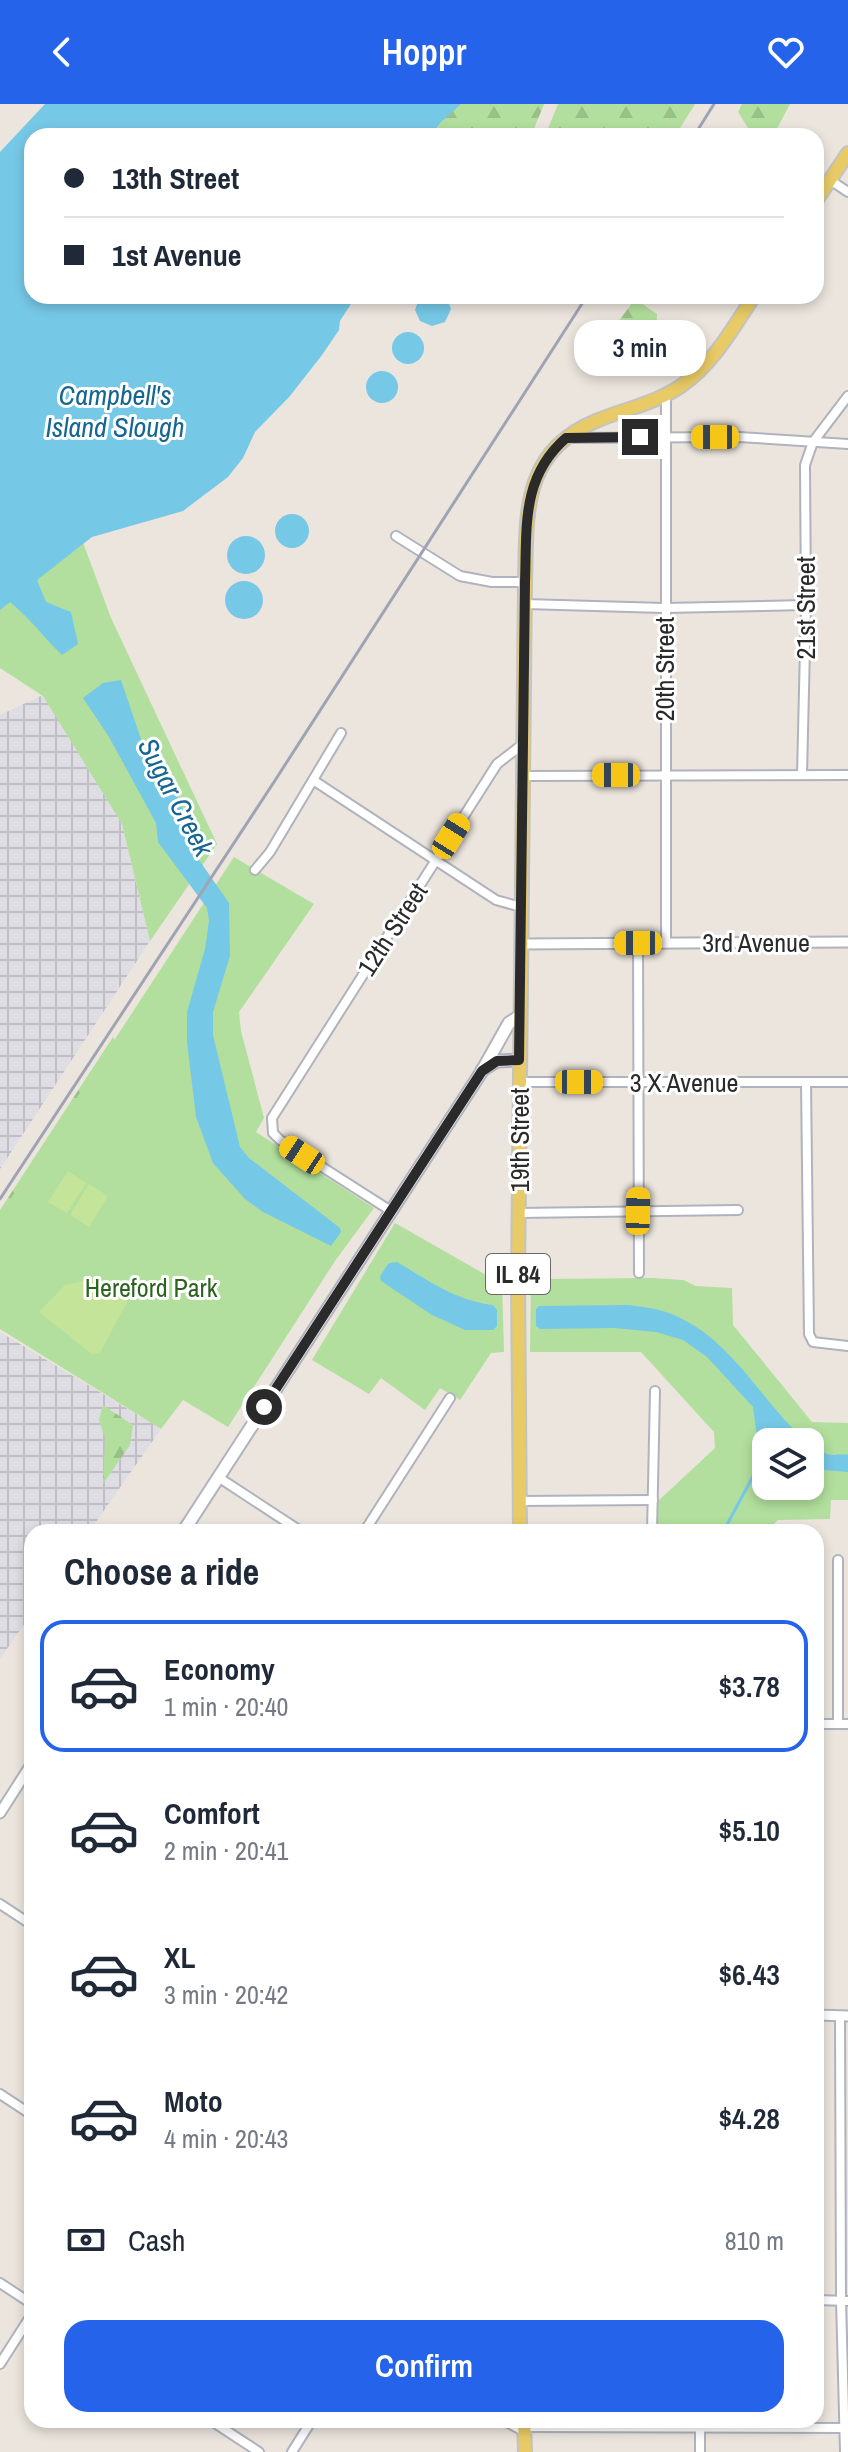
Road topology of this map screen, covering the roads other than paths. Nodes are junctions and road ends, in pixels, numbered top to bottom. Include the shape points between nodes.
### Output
1 (848, 153) edge
2 (830, 180) junction
3 (824, 189) edge
4 (848, 192) edge
5 (748, 304) edge
6 (666, 395) junction
7 (848, 396) edge
8 (665, 437) junction
9 (566, 438) junction
10 (813, 442) junction
11 (848, 444) edge
12 (396, 536) dead end
13 (525, 582) junction
14 (525, 604) junction
15 (806, 605) junction
16 (664, 608) junction
17 (341, 733) dead end
18 (523, 744) junction
19 (664, 775) junction
20 (802, 775) junction
21 (848, 775) edge
22 (523, 776) junction
23 (313, 780) junction
24 (436, 860) junction
25 (255, 870) dead end
26 (521, 907) junction
27 (666, 942) junction
28 (848, 942) edge
29 (638, 943) junction
30 (521, 944) junction
31 (520, 1016) junction
32 (519, 1060) junction
33 (482, 1071) junction
34 (638, 1081) junction
35 (519, 1082) junction
36 (806, 1082) junction
37 (848, 1082) edge
38 (738, 1210) dead end
39 (391, 1211) junction
40 (638, 1211) junction
41 (519, 1213) junction
42 (639, 1273) dead end
43 (848, 1346) edge
44 (655, 1391) dead end
45 (450, 1398) dead end
46 (218, 1477) junction
47 (653, 1500) junction
48 (520, 1501) junction
49 (188, 1524) edge
50 (290, 1524) edge
51 (369, 1524) edge
52 (520, 1524) edge
53 (652, 1524) edge
54 (838, 1560) dead end
55 (843, 1724) edge
56 (24, 1776) edge
57 (0, 1813) edge
58 (0, 1904) edge
59 (24, 1920) edge
60 (824, 2015) edge
61 (844, 2016) edge
62 (0, 2094) edge
63 (24, 2110) edge
64 (0, 2283) edge
65 (24, 2299) edge
66 (844, 2300) edge
67 (24, 2326) edge
68 (0, 2364) edge
69 (824, 2427) edge
70 (222, 2428) edge
71 (307, 2428) edge
72 (525, 2428) edge
73 (700, 2428) edge
74 (846, 2428) edge
75 (259, 2452) edge
76 (292, 2452) edge
77 (525, 2452) edge
78 (700, 2452) edge
79 (845, 2452) edge

1 - 2 main road
2 - 3 main road
2 - 4 street
5 - 6 main road, IL 84 via 709,361
6 - 8 street, 20th Street
6 - 9 main road, 19th Street / IL 84 via 595,421
7 - 10 street
8 - 9 street
8 - 10 street
8 - 16 street, 20th Street
9 - 13 main road, 19th Street / IL 84 via 544,459 532,488
10 - 11 street
10 - 15 street, 21st Street via 805,465
12 - 13 street via 460,576
13 - 14 main road, 19th Street / IL 84
14 - 16 street
14 - 18 main road, 19th Street / IL 84
15 - 16 street
15 - 20 street, 21st Street
16 - 19 street, 20th Street
17 - 23 street
18 - 22 main road, 19th Street / IL 84
18 - 24 street, 12th Street via 497,764
19 - 20 street
19 - 22 street
19 - 27 street, 20th Street
20 - 21 street
22 - 26 main road, 19th Street / IL 84
23 - 24 street
23 - 25 street
24 - 26 street via 499,902
24 - 39 street, 12th Street via 271,1124 280,1140
26 - 30 main road, 19th Street / IL 84
27 - 28 street, 3rd Avenue
27 - 29 street, 3rd Avenue
29 - 30 street, 3rd Avenue
29 - 34 street
30 - 31 main road, 19th Street / IL 84
31 - 32 main road, 19th Street / IL 84
31 - 33 main road via 509,1023
32 - 33 main road via 497,1061
32 - 35 main road, 19th Street / IL 84
33 - 39 main road
34 - 35 street, 3 X Avenue
34 - 36 street, 3 X Avenue
34 - 40 street
35 - 41 main road, 19th Street / IL 84
36 - 37 street, 3 X Avenue
36 - 43 street via 809,1334 820,1345
38 - 40 street
39 - 46 main road
40 - 41 street
40 - 42 street
41 - 48 main road, 19th Street / IL 84
44 - 47 street
45 - 51 street
46 - 49 main road
46 - 50 street
47 - 48 street
47 - 53 street
48 - 52 main road, 19th Street / IL 84
54 - 55 street
56 - 57 street
58 - 59 street
60 - 61 street
61 - 66 street
62 - 63 street
64 - 65 street
66 - 74 street
67 - 68 street
69 - 74 street
70 - 75 street
71 - 76 street
72 - 77 main road
73 - 78 street
74 - 79 street

